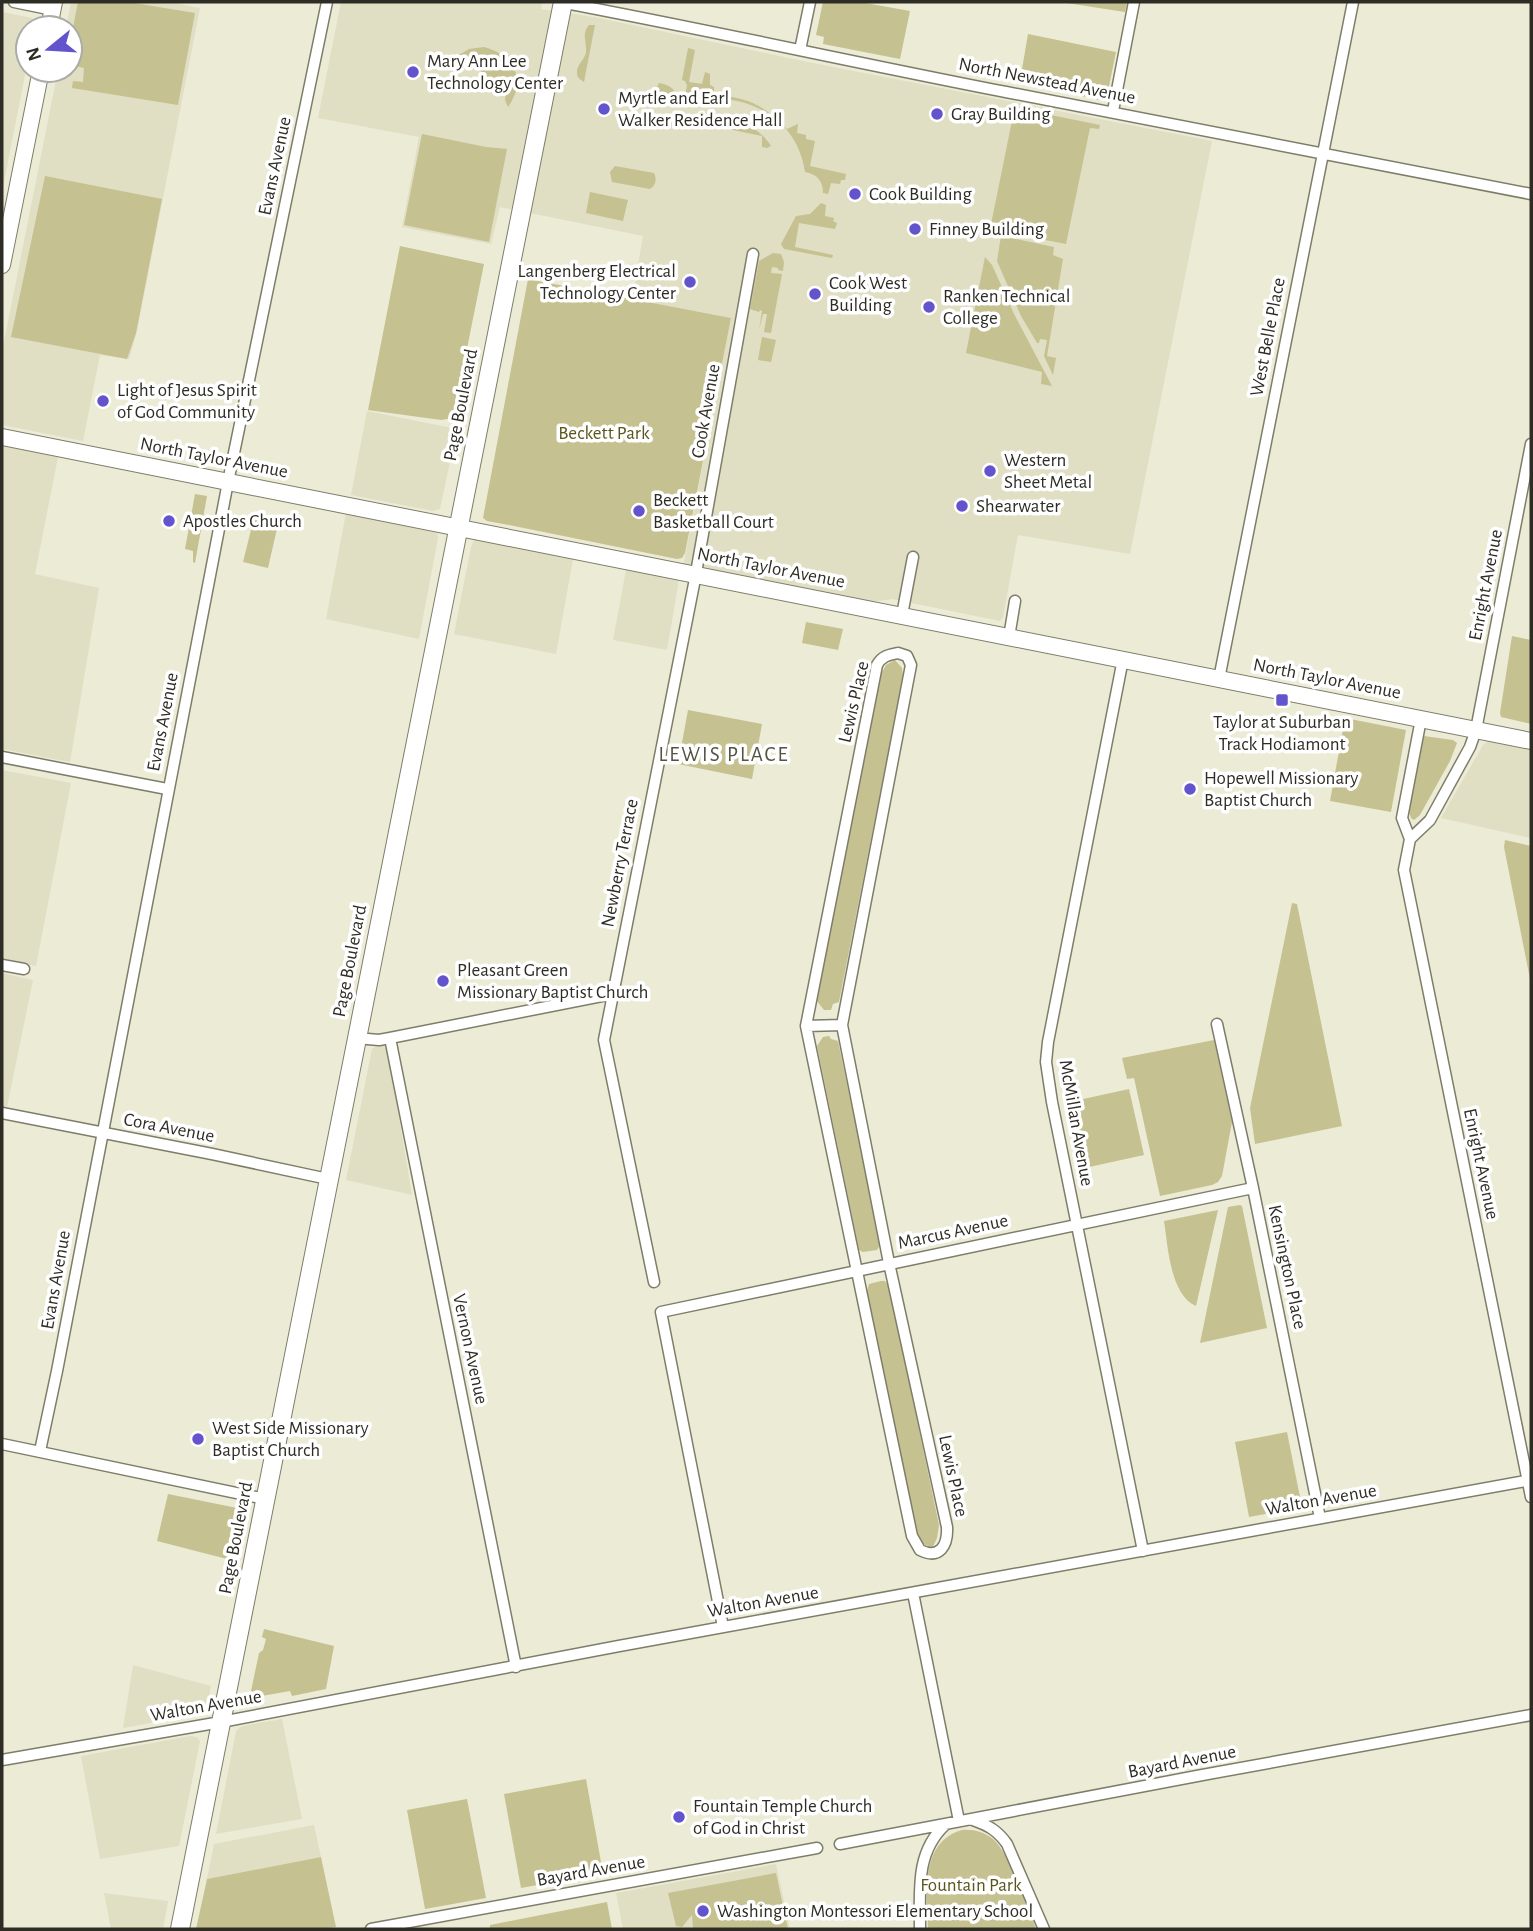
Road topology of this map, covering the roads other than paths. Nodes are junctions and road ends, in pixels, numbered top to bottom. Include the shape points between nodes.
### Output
1 (14, 2) edge
2 (327, 2) edge
3 (561, 2) edge
4 (810, 2) edge
5 (1134, 2) edge
6 (1353, 2) edge
7 (53, 6) edge
8 (800, 50) junction
9 (38, 84) edge
10 (1114, 111) junction
11 (1322, 152) junction
12 (1531, 194) edge
13 (753, 254) dead end
14 (2, 265) edge
15 (2, 437) edge
16 (1531, 444) edge
17 (228, 482) junction
18 (458, 527) junction
19 (913, 557) dead end
20 (696, 574) junction
21 (1015, 601) dead end
22 (902, 615) junction
23 (1009, 637) junction
24 (1123, 659) junction
25 (1219, 679) junction
26 (1421, 719) junction
27 (1476, 730) junction
28 (1531, 741) edge
29 (2, 757) edge
30 (167, 789) junction
31 (1410, 839) junction
32 (2, 965) edge
33 (24, 969) dead end
34 (612, 994) junction
35 (1217, 1024) dead end
36 (842, 1025) junction
37 (806, 1027) junction
38 (356, 1038) junction
39 (390, 1038) junction
40 (2, 1113) edge
41 (103, 1133) junction
42 (328, 1180) junction
43 (1253, 1188) junction
44 (1077, 1225) junction
45 (889, 1263) junction
46 (857, 1270) junction
47 (654, 1282) dead end
48 (2, 1444) edge
49 (40, 1451) junction
50 (1530, 1480) edge
51 (1531, 1497) edge
52 (265, 1499) junction
53 (1321, 1518) junction
54 (1143, 1551) junction
55 (913, 1593) junction
56 (723, 1627) junction
57 (516, 1667) junction
58 (1531, 1715) edge
59 (221, 1722) junction
60 (2, 1760) edge
61 (970, 1819) junction
62 (958, 1821) junction
63 (946, 1824) junction
64 (840, 1844) dead end
65 (817, 1848) dead end
66 (180, 1929) edge
67 (371, 1929) edge
68 (920, 1929) edge
69 (1044, 1929) edge

1 - 7 street
2 - 17 street, Evans Avenue
3 - 8 street, North Newstead Avenue
3 - 18 main road, Page Boulevard
4 - 8 street
5 - 10 street
6 - 11 street, West Belle Place
8 - 10 street, North Newstead Avenue
9 - 14 street
10 - 11 street, North Newstead Avenue
11 - 12 street, North Newstead Avenue
11 - 25 street, West Belle Place
13 - 20 street, Cook Avenue
15 - 17 street, North Taylor Avenue
16 - 27 street, Enright Avenue
17 - 18 street, North Taylor Avenue
17 - 30 street, Evans Avenue
18 - 20 street, North Taylor Avenue
18 - 38 main road, Page Boulevard
19 - 22 street
20 - 22 street, North Taylor Avenue
20 - 34 street, Newberry Terrace
21 - 23 street
22 - 23 street, North Taylor Avenue
23 - 24 street, North Taylor Avenue
24 - 25 street, North Taylor Avenue
24 - 44 street, McMillan Avenue via 1046,1062
25 - 26 street, North Taylor Avenue
26 - 27 street, North Taylor Avenue
26 - 31 street, Enright Avenue via 1402,818
27 - 28 street, North Taylor Avenue
27 - 31 street, Enright Avenue via 1430,820
29 - 30 street
30 - 41 street, Evans Avenue
31 - 50 street, Enright Avenue via 1404,870 1407,891
32 - 33 street
34 - 39 street
34 - 47 street, Newberry Terrace via 604,1040
35 - 43 street, Kensington Place
36 - 37 street
36 - 37 street, Lewis Place via 911,665 907,656 898,653 881,658 877,665
36 - 45 street, Lewis Place
37 - 46 street, Lewis Place
38 - 39 street
38 - 42 main road, Page Boulevard
39 - 57 street, Vernon Avenue
40 - 41 street, Cora Avenue
41 - 42 street, Cora Avenue
41 - 49 street, Evans Avenue
42 - 52 main road, Page Boulevard
43 - 44 street, Marcus Avenue
43 - 53 street, Kensington Place
44 - 45 street, Marcus Avenue
44 - 54 street, McMillan Avenue
45 - 46 street, Marcus Avenue
45 - 46 street, Lewis Place via 947,1527 943,1549 931,1553 920,1550 912,1536
46 - 56 street, Marcus Avenue via 661,1312
48 - 49 street
49 - 52 street
50 - 51 street, Enright Avenue
50 - 53 street, Walton Avenue
52 - 59 main road, Page Boulevard
53 - 54 street, Walton Avenue
54 - 55 street, Walton Avenue
55 - 56 street, Walton Avenue
55 - 62 street
56 - 57 street, Walton Avenue
57 - 59 street, Walton Avenue
58 - 61 street, Bayard Avenue
59 - 60 street, Walton Avenue
59 - 66 main road, Page Boulevard
61 - 62 street, Bayard Avenue
61 - 69 street via 1003,1838
62 - 63 street, Bayard Avenue
63 - 64 street, Bayard Avenue
63 - 68 street via 925,1853
65 - 67 street, Bayard Avenue

